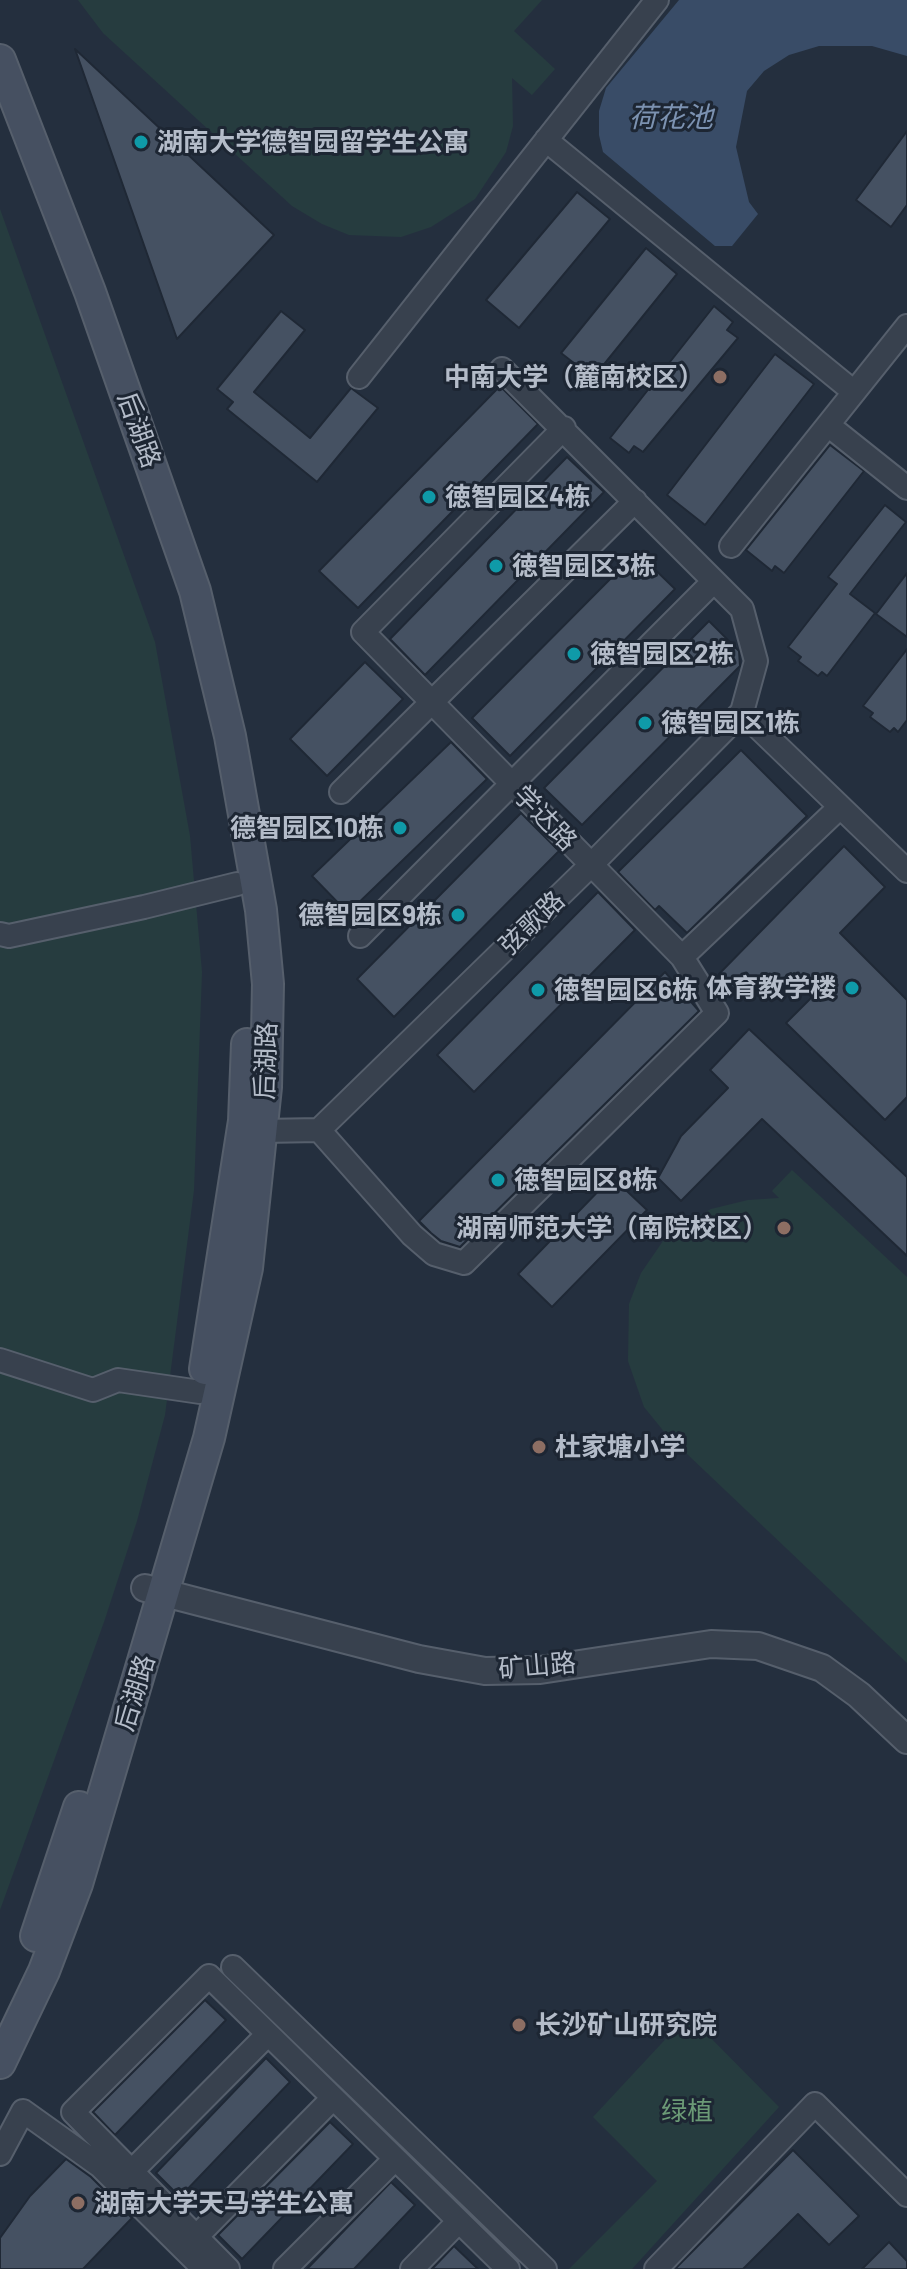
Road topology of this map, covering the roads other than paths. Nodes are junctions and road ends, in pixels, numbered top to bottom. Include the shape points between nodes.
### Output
1 (657, 0) edge
2 (0, 60) edge
3 (0, 92) edge
4 (546, 140) junction
5 (907, 326) edge
6 (502, 369) dead end
7 (359, 377) dead end
8 (854, 392) junction
9 (828, 425) junction
10 (564, 428) junction
11 (907, 488) edge
12 (635, 501) junction
13 (731, 546) dead end
14 (714, 581) junction
15 (432, 703) junction
16 (742, 712) junction
17 (512, 784) junction
18 (341, 792) dead end
19 (845, 813) junction
20 (591, 865) junction
21 (907, 871) edge
22 (237, 884) junction
23 (0, 934) edge
24 (360, 936) dead end
25 (682, 957) junction
26 (319, 1130) junction
27 (262, 1131) junction
28 (0, 1360) edge
29 (200, 1392) junction
30 (157, 1584) junction
31 (907, 1725) edge
32 (907, 1740) edge
33 (233, 1967) dead end
34 (0, 2026) edge
35 (268, 2034) junction
36 (0, 2063) edge
37 (333, 2098) junction
38 (0, 2154) edge
39 (395, 2159) junction
40 (132, 2171) junction
41 (907, 2195) edge
42 (459, 2221) junction
43 (196, 2237) junction
44 (502, 2267) edge
45 (204, 2269) edge
46 (228, 2269) edge
47 (285, 2269) edge
48 (412, 2269) edge
49 (545, 2269) edge
50 (656, 2269) edge

1 - 4 street
2 - 27 main road, 后湖路 via 90,292 195,591 213,658 261,910 268,984
3 - 22 main road, 后湖路 via 189,625 217,752
4 - 7 street
4 - 8 street
5 - 8 street
6 - 10 street
8 - 9 street
9 - 11 street
9 - 13 street
10 - 12 street
10 - 15 street, 学达路 via 363,632
12 - 14 street
12 - 15 street
14 - 16 street via 742,609 756,661
14 - 17 street
15 - 17 street, 学达路
15 - 18 street
16 - 19 street
16 - 20 street, 弦歌路
17 - 20 street, 学达路
17 - 24 street
19 - 21 street
19 - 25 street
20 - 25 street, 学达路
20 - 26 street, 弦歌路
22 - 23 street
22 - 29 main road, 后湖路 via 249,995 244,1121
25 - 26 street, 学达路 via 717,1013 464,1263 434,1254 412,1235
26 - 27 street
27 - 30 main road, 后湖路 via 247,1268 209,1438
28 - 29 street via 93,1390 118,1380
29 - 30 main road, 后湖路
30 - 31 street, 矿山路 via 478,1660 523,1660 696,1636 763,1636 832,1663
30 - 32 street, 矿山路 via 419,1659 485,1671 540,1670 711,1644 758,1646 822,1668
30 - 34 main road, 后湖路 via 22,1978
30 - 36 main road, 后湖路 via 77,1884 44,1971
33 - 49 street
35 - 37 street
35 - 40 street
35 - 40 street via 209,1976 73,2112
37 - 39 street
37 - 43 street
38 - 45 street via 23,2111 100,2166
39 - 42 street
39 - 47 street
40 - 43 street
41 - 50 street via 815,2104
42 - 44 street
42 - 48 street
43 - 46 street

